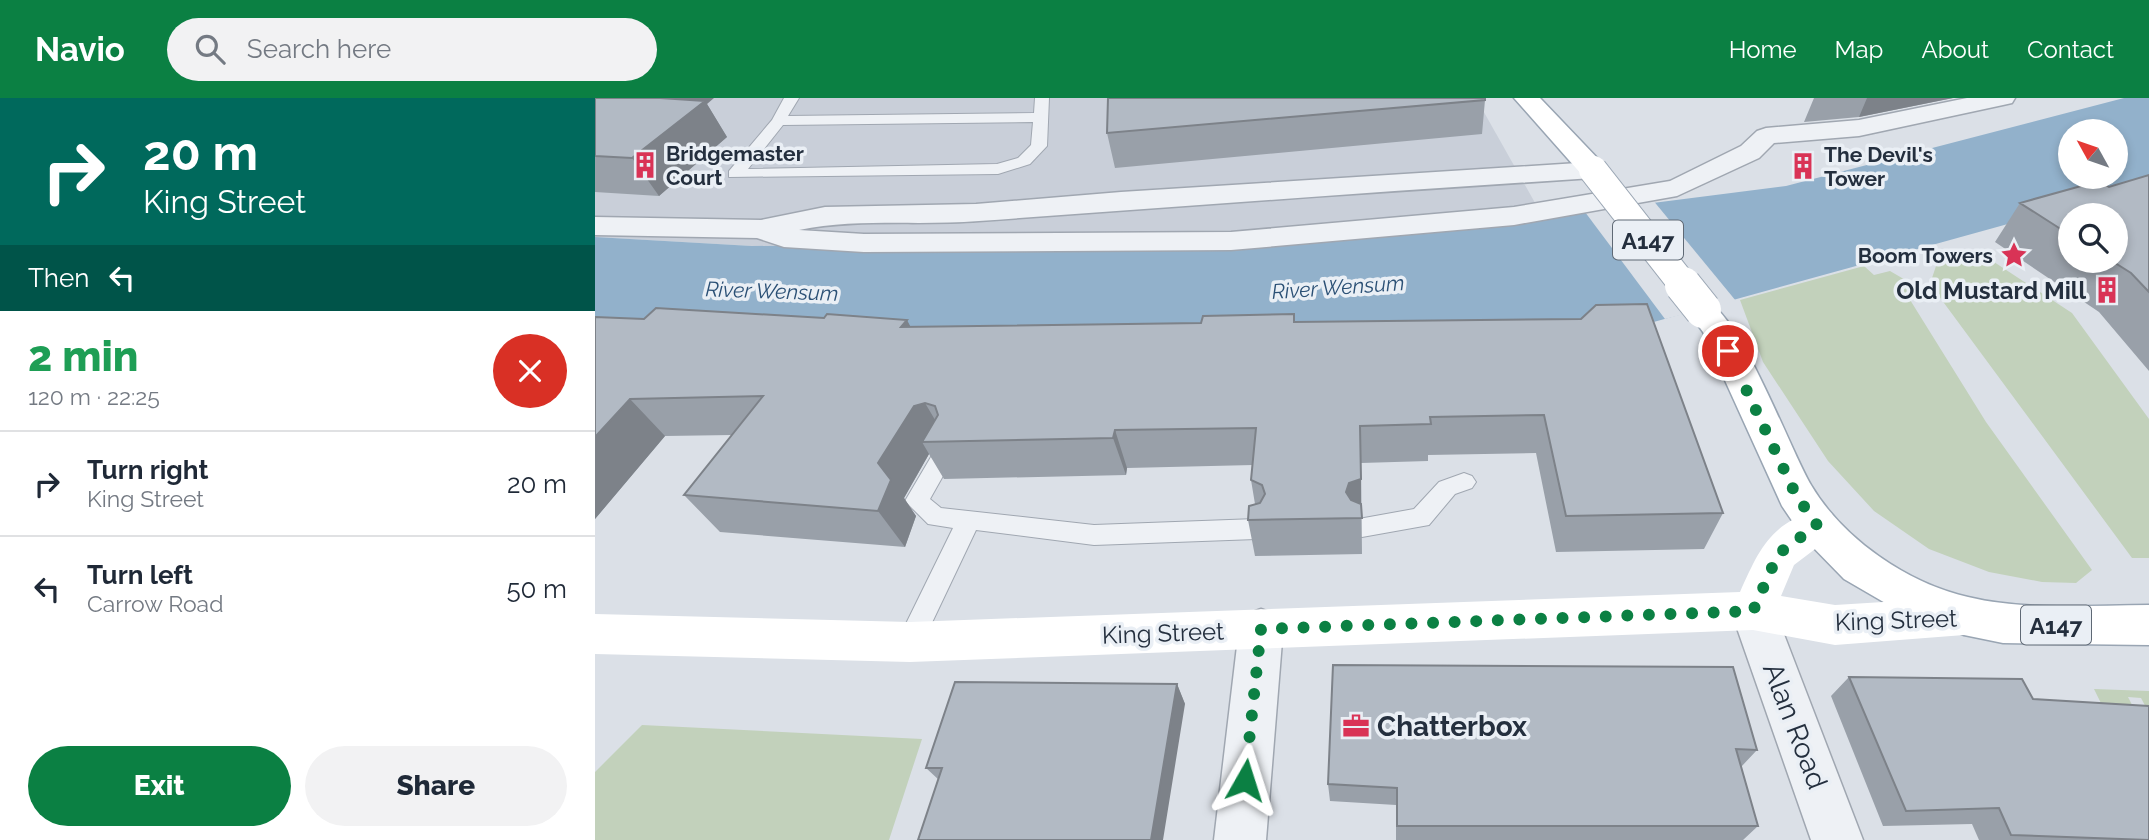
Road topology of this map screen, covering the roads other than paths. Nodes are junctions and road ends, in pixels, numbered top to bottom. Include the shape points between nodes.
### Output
1 (792, 98) edge
2 (1042, 98) edge
3 (1526, 98) edge
4 (2003, 98) edge
5 (1040, 117) junction
6 (779, 121) junction
7 (1593, 170) junction
8 (595, 226) edge
9 (761, 229) junction
10 (946, 451) edge
11 (1464, 482) dead end
12 (969, 519) junction
13 (1817, 525) junction
14 (1362, 527) edge
15 (1256, 529) edge
16 (1753, 611) junction
17 (1964, 616) junction
18 (2149, 625) edge
19 (1261, 629) junction
20 (595, 634) edge
21 (910, 642) junction
22 (1240, 840) edge
23 (1837, 840) edge

1 - 6 lane
2 - 5 lane
3 - 7 street, A147
4 - 9 street via 1859,128 1766,136 1750,152 1677,188 1514,216 1231,241 865,243 784,238
5 - 6 lane
5 - 6 lane via 1039,146 1024,161 998,169 735,174
7 - 9 street via 976,213 825,216
7 - 13 street, A147, bridge via 1718,329 1796,495
8 - 9 street
10 - 12 lane via 917,501 936,517
11 - 14 lane via 1447,488 1422,518
12 - 15 lane via 1094,535
12 - 21 lane
13 - 16 street via 1778,554
13 - 17 street, A147 via 1859,566 1902,592
16 - 17 street, King Street via 1835,625
16 - 19 street, King Street
16 - 23 street, Alan Road
17 - 18 street, King Street / A147 via 2003,623
19 - 21 street, King Street
19 - 22 street
20 - 21 street, King Street

